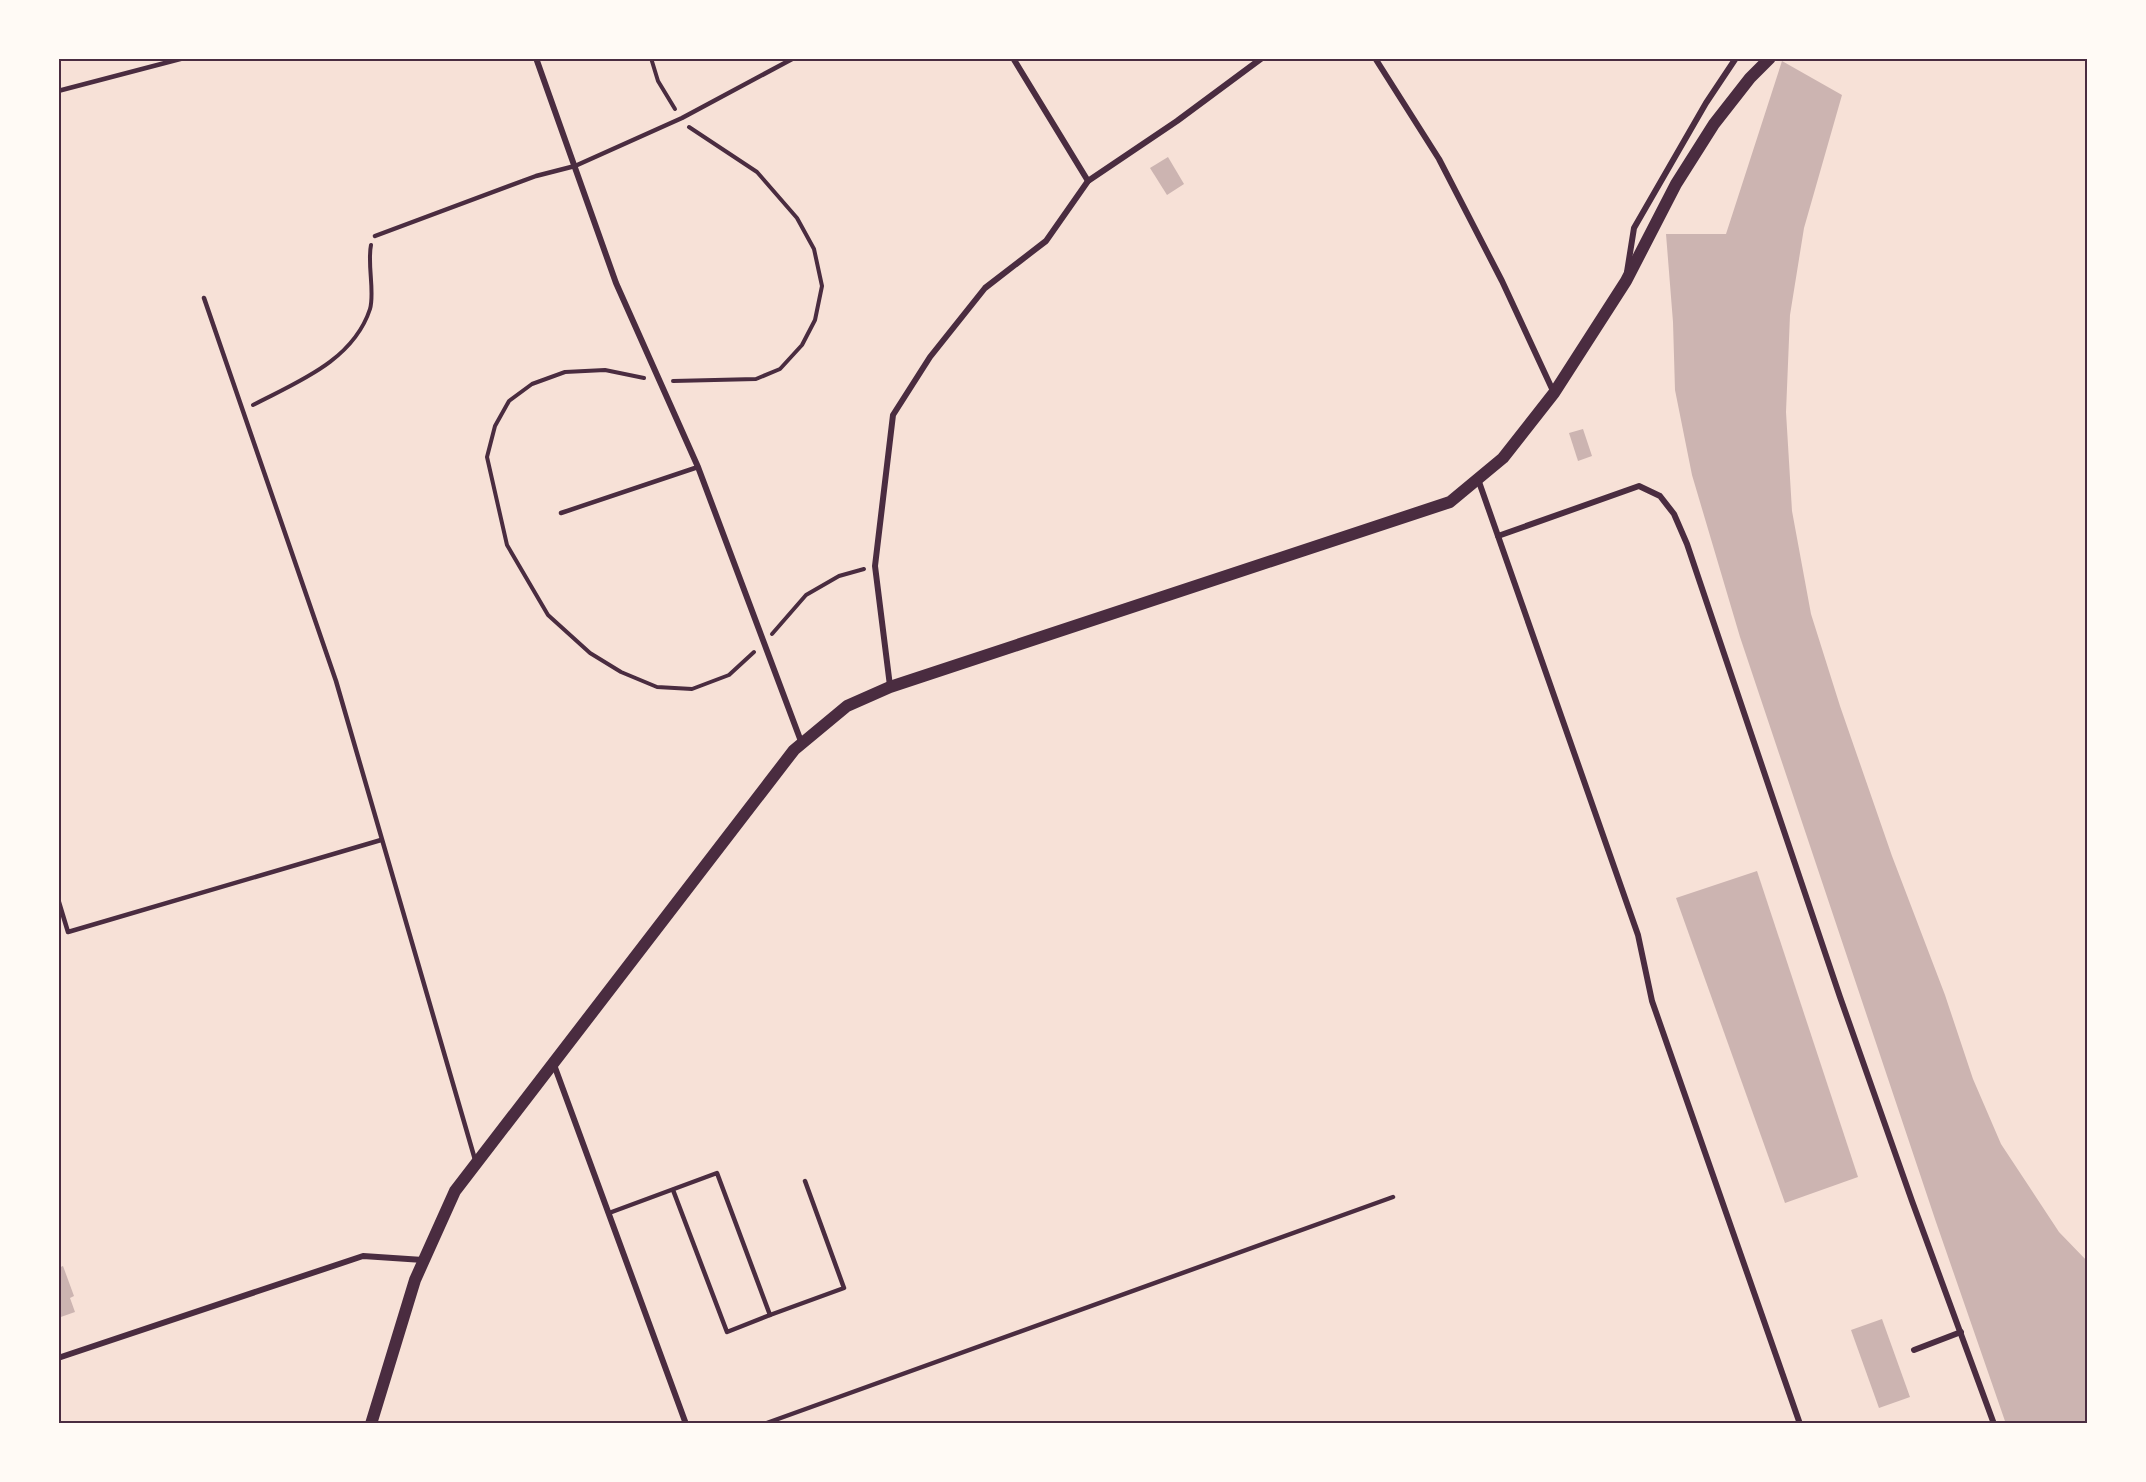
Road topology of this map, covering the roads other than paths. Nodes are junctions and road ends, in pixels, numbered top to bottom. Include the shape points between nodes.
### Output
1 (184, 58) edge
2 (536, 58) edge
3 (794, 58) edge
4 (1012, 58) edge
5 (1262, 58) edge
6 (1376, 58) edge
7 (1736, 58) edge
8 (1770, 58) edge
9 (58, 91) edge
10 (575, 166) junction
11 (1088, 181) junction
12 (375, 236) road end
13 (1626, 281) junction
14 (204, 298) dead end
15 (1554, 393) junction
16 (698, 466) junction
17 (1478, 479) junction
18 (561, 513) dead end
19 (1498, 536) junction
20 (890, 687) junction
21 (802, 744) junction
22 (381, 840) junction
23 (58, 899) edge
24 (553, 1062) junction
25 (476, 1164) junction
26 (805, 1181) dead end
27 (673, 1190) junction
28 (1393, 1197) dead end
29 (609, 1213) junction
30 (424, 1260) junction
31 (770, 1315) junction
32 (1961, 1332) junction
33 (1914, 1350) dead end
34 (58, 1358) edge
35 (371, 1424) edge
36 (686, 1424) edge
37 (764, 1424) edge
38 (1800, 1424) edge
39 (1994, 1424) edge

1 - 9 lane
2 - 10 street
3 - 10 lane via 682,118
4 - 11 street
5 - 11 street
6 - 15 street via 1439,159
7 - 13 street via 1634,228
8 - 13 main road via 1714,124 1676,184
10 - 12 lane via 536,176
10 - 16 street via 616,283
11 - 20 street via 1046,241 985,288 930,357 893,415 875,566
13 - 15 main road
14 - 22 lane via 336,681
15 - 17 main road via 1503,458
16 - 18 lane
16 - 21 street
17 - 19 street
17 - 20 main road via 1450,502
19 - 32 street via 1639,486 1660,496 1674,514 1908,1191
19 - 38 street via 1638,935 1652,1001
20 - 21 main road via 847,706
21 - 24 main road
22 - 23 lane via 68,932
22 - 25 lane
24 - 25 main road
24 - 29 street
25 - 30 main road via 455,1191
26 - 31 lane via 844,1288
27 - 29 lane
27 - 31 lane via 727,1332
27 - 31 lane via 717,1173
28 - 37 lane
29 - 36 street
30 - 34 street via 363,1256
30 - 35 main road
32 - 33 street
32 - 39 street

